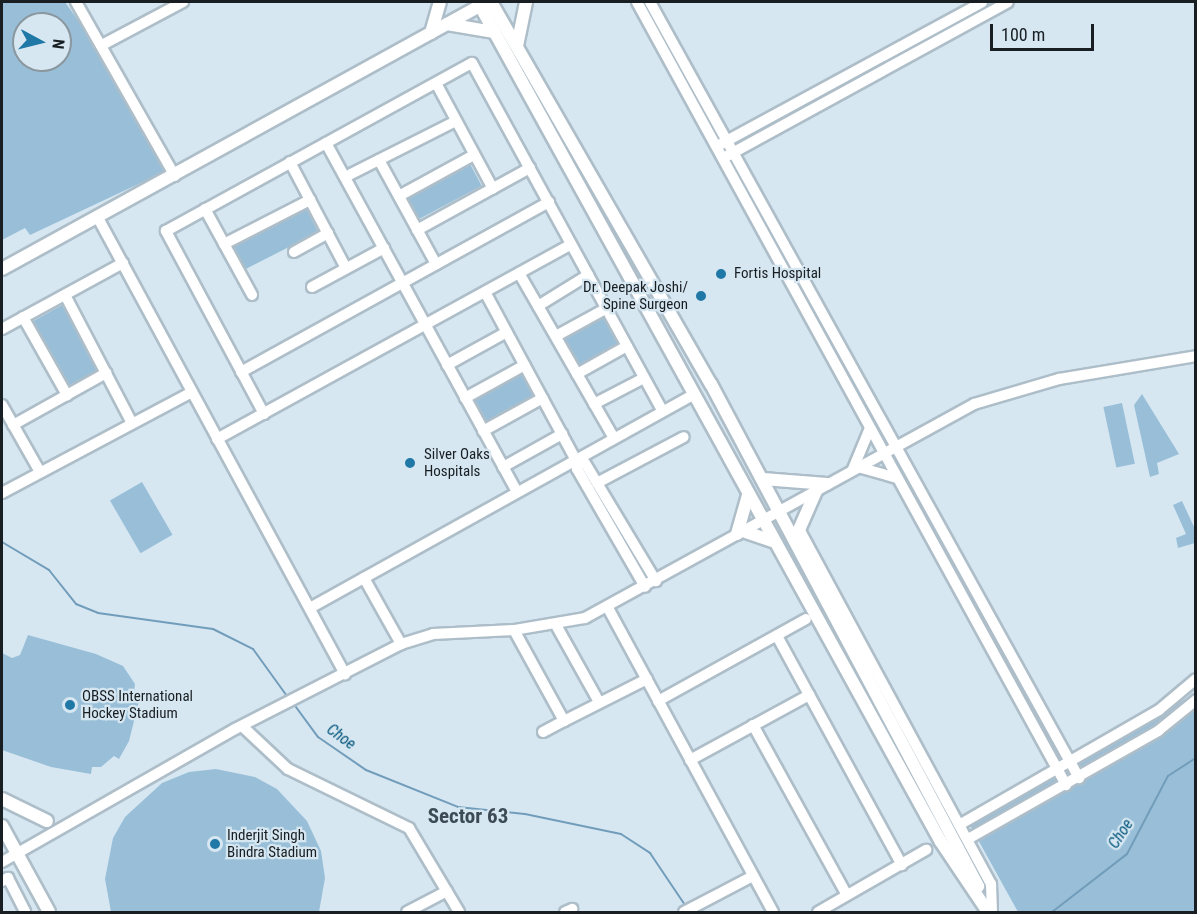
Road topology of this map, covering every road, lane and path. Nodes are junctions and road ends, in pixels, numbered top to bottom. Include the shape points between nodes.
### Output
1 (76, 2) edge
2 (183, 2) edge
3 (440, 2) edge
4 (526, 2) edge
5 (637, 2) edge
6 (650, 2) edge
7 (981, 2) edge
8 (1008, 2) edge
9 (484, 3) edge
10 (986, 14) junction
11 (447, 24) junction
12 (494, 32) junction
13 (431, 33) junction
14 (102, 45) junction
15 (517, 46) junction
16 (436, 83) junction
17 (809, 96) junction
18 (816, 107) junction
19 (456, 121) junction
20 (727, 141) junction
21 (326, 143) junction
22 (716, 147) junction
23 (733, 152) junction
24 (474, 155) junction
25 (722, 158) junction
26 (379, 160) junction
27 (290, 162) junction
28 (530, 168) junction
29 (175, 176) junction
30 (345, 177) junction
31 (493, 189) junction
32 (399, 196) junction
33 (310, 200) junction
34 (549, 202) junction
35 (205, 209) junction
36 (98, 218) junction
37 (417, 231) junction
38 (328, 233) junction
39 (224, 244) junction
40 (572, 244) junction
41 (384, 248) junction
42 (294, 252) dead end
43 (123, 263) junction
44 (436, 264) junction
45 (346, 268) junction
46 (2, 269) edge
47 (519, 273) junction
48 (588, 275) junction
49 (402, 283) junction
50 (312, 287) dead end
51 (485, 292) junction
52 (65, 295) junction
53 (252, 295) dead end
54 (538, 306) junction
55 (607, 308) junction
56 (23, 317) junction
57 (425, 325) junction
58 (2, 329) edge
59 (507, 332) junction
60 (556, 336) junction
61 (627, 346) junction
62 (1196, 356) edge
63 (447, 365) junction
64 (525, 365) junction
65 (241, 372) junction
66 (106, 373) junction
67 (577, 374) junction
68 (644, 378) junction
69 (192, 392) junction
70 (67, 394) junction
71 (693, 395) junction
72 (465, 398) junction
73 (543, 398) junction
74 (594, 404) junction
75 (2, 405) edge
76 (662, 410) junction
77 (264, 414) junction
78 (132, 423) junction
79 (13, 424) junction
80 (870, 428) junction
81 (483, 431) junction
82 (562, 434) junction
83 (684, 437) dead end
84 (614, 438) junction
85 (218, 439) junction
86 (895, 447) junction
87 (883, 453) junction
88 (576, 460) junction
89 (503, 467) junction
90 (856, 468) junction
91 (40, 472) junction
92 (897, 478) junction
93 (763, 479) junction
94 (597, 483) junction
95 (822, 487) junction
96 (517, 492) junction
97 (2, 493) edge
98 (748, 495) junction
99 (780, 510) junction
100 (762, 520) junction
101 (740, 533) junction
102 (797, 534) junction
103 (776, 544) junction
104 (962, 570) junction
105 (951, 576) junction
106 (364, 578) junction
107 (656, 581) junction
108 (645, 587) junction
109 (310, 608) junction
110 (608, 608) junction
111 (806, 619) dead end
112 (556, 626) junction
113 (514, 630) junction
114 (777, 636) junction
115 (401, 644) junction
116 (1006, 651) junction
117 (995, 657) junction
118 (345, 674) junction
119 (646, 679) junction
120 (1196, 679) edge
121 (809, 695) junction
122 (1196, 700) edge
123 (658, 701) junction
124 (599, 702) junction
125 (564, 721) junction
126 (247, 724) junction
127 (753, 725) junction
128 (1050, 729) junction
129 (543, 732) dead end
130 (1037, 736) junction
131 (690, 760) junction
132 (1070, 762) junction
133 (1057, 770) junction
134 (1079, 778) junction
135 (1066, 785) junction
136 (2, 799) edge
137 (47, 820) dead end
138 (959, 825) junction
139 (2, 826) edge
140 (968, 839) junction
141 (2, 841) edge
142 (926, 850) dead end
143 (10, 858) edge
144 (902, 866) junction
145 (753, 876) junction
146 (2, 882) edge
147 (447, 891) junction
148 (848, 896) junction
149 (26, 912) edge
150 (40, 912) edge
151 (49, 912) edge
152 (407, 912) edge
153 (459, 912) edge
154 (684, 912) edge
155 (773, 912) edge
156 (818, 912) edge
157 (991, 912) edge

1 - 14 street
2 - 14 street
3 - 13 main road
4 - 15 main road
5 - 22 street
6 - 20 street
7 - 10 street
7 - 17 street
8 - 10 street
9 - 11 main road
9 - 12 main road
9 - 15 main road
10 - 18 street
11 - 12 main road
11 - 13 main road
12 - 71 main road
13 - 29 main road
14 - 29 street
15 - 93 main road
16 - 19 street
16 - 21 street
16 - 28 street via 473,64
17 - 18 street
17 - 20 street
18 - 23 street
19 - 24 street
19 - 26 street
20 - 22 street
20 - 23 street
21 - 27 street
21 - 30 street
22 - 25 street
23 - 25 street
23 - 86 street
24 - 31 street
24 - 32 street
25 - 80 street
26 - 30 street
26 - 32 street
27 - 33 street
27 - 35 street
28 - 31 street
28 - 34 street
29 - 36 main road
30 - 41 street
31 - 37 street
32 - 37 street
33 - 38 street
33 - 39 street
34 - 40 street
34 - 44 street
35 - 39 street
35 - 65 street via 165,233
36 - 43 street
36 - 46 main road
37 - 44 street
38 - 42 street
38 - 45 street
39 - 53 street
40 - 47 street
40 - 48 street
41 - 45 street
41 - 49 street
43 - 52 street
43 - 69 street
44 - 49 street
45 - 50 street
47 - 51 street
47 - 54 street
48 - 54 street
48 - 55 street
49 - 57 street
49 - 65 street
51 - 57 street
51 - 59 street
52 - 56 street
52 - 66 street
54 - 60 street
55 - 60 street
55 - 61 street
56 - 58 street
56 - 70 street
57 - 63 street
57 - 77 street
59 - 63 street
59 - 64 street
60 - 67 street
61 - 67 street
61 - 68 street
62 - 86 street via 1016,389 974,404
63 - 72 street
64 - 72 street
64 - 73 street
65 - 77 street
66 - 70 street
66 - 78 street
67 - 74 street
68 - 74 street
68 - 76 street
69 - 78 street
69 - 85 street
70 - 79 street
71 - 76 street
71 - 98 main road
72 - 81 street
73 - 81 street
73 - 82 street
74 - 84 street
75 - 79 street
76 - 84 street
77 - 85 street
78 - 91 street
79 - 91 street
80 - 87 street
80 - 90 street
81 - 89 street
82 - 88 street
82 - 89 street
83 - 94 street
84 - 88 street
85 - 109 street
86 - 87 street
86 - 104 street
87 - 90 street
87 - 92 street
88 - 94 street via 585,463
88 - 96 street
88 - 108 street
89 - 96 street
90 - 92 street
90 - 95 street
91 - 97 street
92 - 105 street
93 - 95 main road
93 - 99 main road
94 - 107 street
95 - 99 street
95 - 102 main road
96 - 106 street
98 - 100 main road
98 - 101 main road
99 - 100 street
99 - 102 main road
100 - 101 street
100 - 103 main road
101 - 103 main road via 759,534
101 - 107 street
102 - 138 street
102 - 157 main road
103 - 157 main road via 941,842
104 - 105 street
104 - 116 street
105 - 117 street
106 - 109 street
106 - 115 street
107 - 108 street
108 - 110 street
109 - 118 street
110 - 112 street
110 - 119 street
111 - 114 street
112 - 113 street
112 - 124 street
113 - 115 street via 434,634
113 - 125 street
114 - 121 street
114 - 123 street
115 - 118 street
116 - 117 street
116 - 128 street
117 - 130 street
118 - 126 street
119 - 123 street
119 - 124 street
120 - 132 street via 1159,710
121 - 127 street
121 - 144 street
122 - 134 street via 1158,731
123 - 131 street
124 - 125 street
125 - 129 street
126 - 143 street
126 - 147 street via 288,769 406,825
127 - 131 street
127 - 148 street
128 - 130 street
128 - 132 street
130 - 133 street
131 - 145 street
132 - 133 street
132 - 134 street
133 - 135 street
133 - 138 street
134 - 135 street
135 - 140 street
136 - 137 main road
138 - 140 street
139 - 143 main road
140 - 157 street via 993,890
141 - 143 main road
142 - 144 street
143 - 150 main road
143 - 151 main road
144 - 148 street
145 - 154 street
145 - 155 street
146 - 149 street via 8,878
147 - 152 street
147 - 153 street
148 - 156 street

